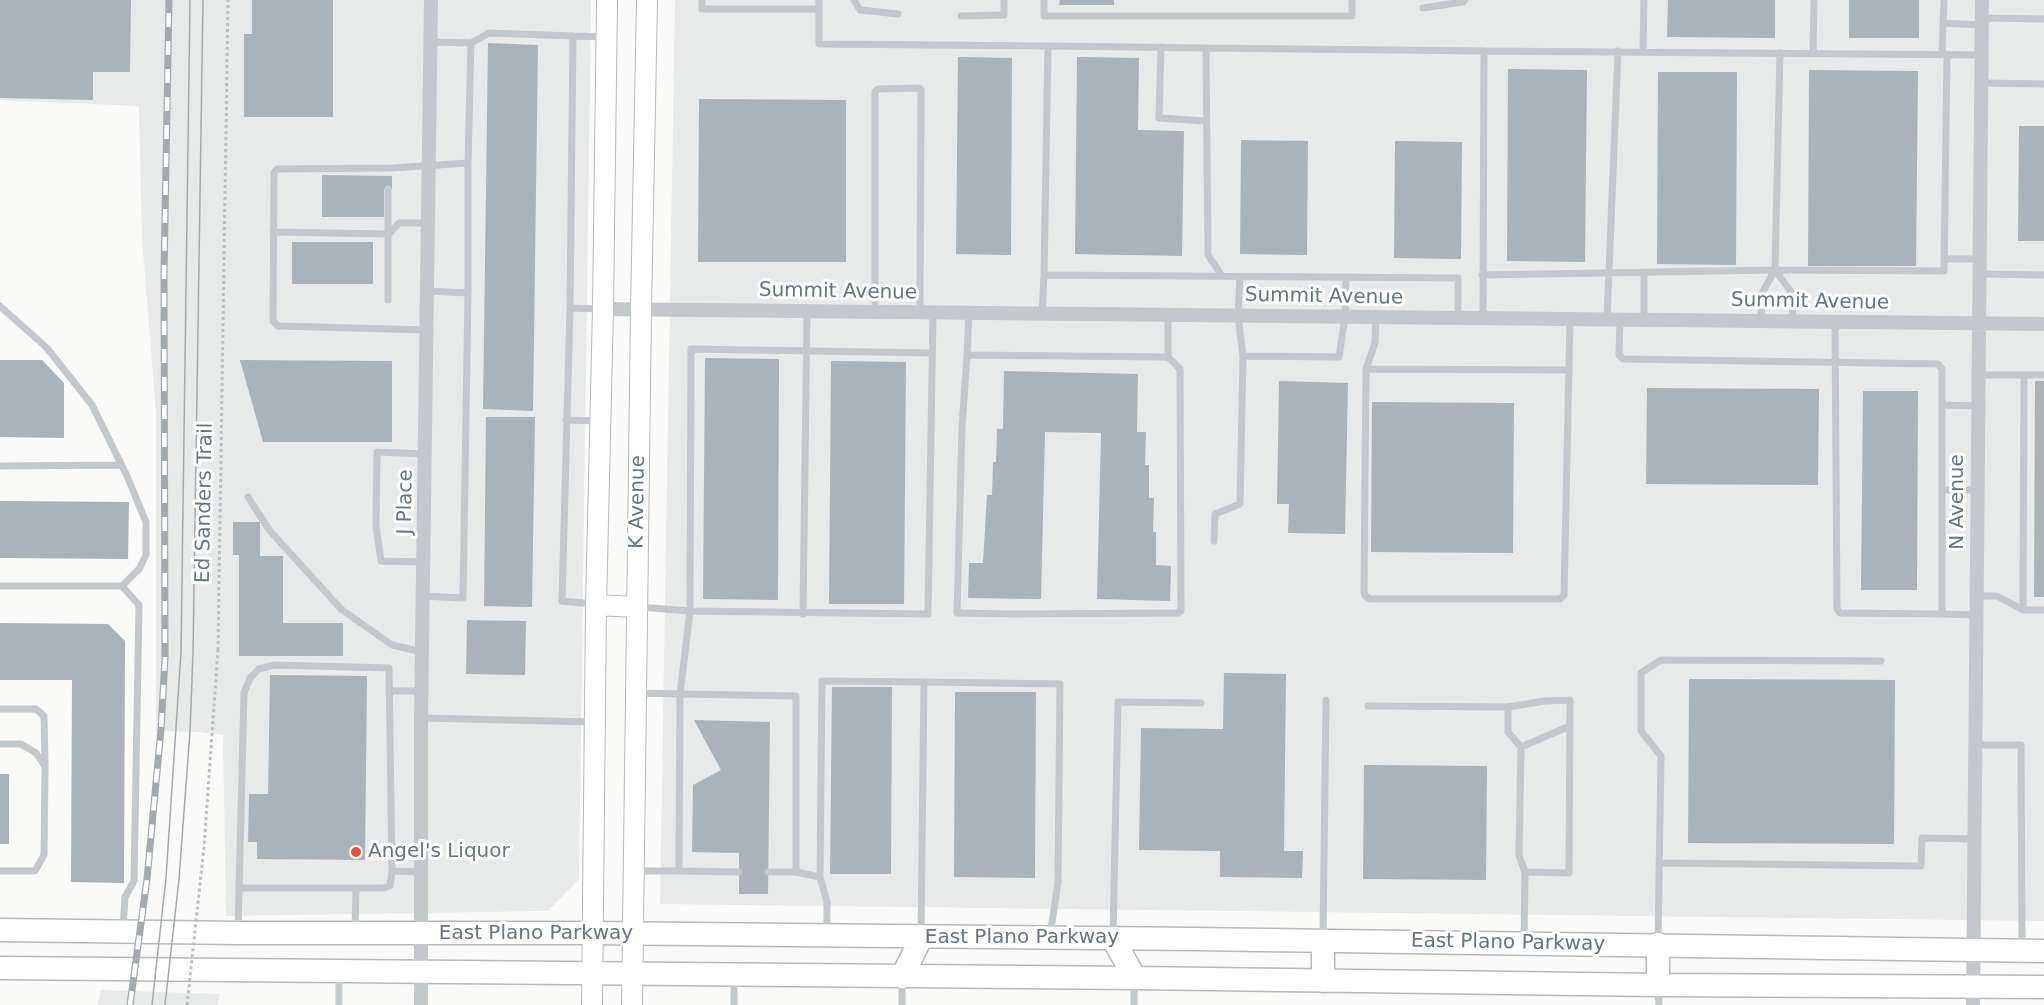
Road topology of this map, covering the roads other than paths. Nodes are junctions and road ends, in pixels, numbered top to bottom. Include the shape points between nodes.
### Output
1 (430, 0) edge
2 (606, 0) edge
3 (647, 0) edge
4 (702, 0) edge
5 (819, 0) edge
6 (854, 0) edge
7 (1004, 0) edge
8 (1044, 0) edge
9 (1352, 0) edge
10 (1465, 0) edge
11 (1644, 0) edge
12 (1814, 0) edge
13 (1944, 0) edge
14 (1982, 0) edge
15 (1424, 8) dead end
16 (819, 9) junction
17 (898, 14) dead end
18 (962, 16) dead end
19 (2044, 19) edge
20 (1982, 21) junction
21 (1943, 23) junction
22 (573, 36) junction
23 (606, 37) junction
24 (430, 42) junction
25 (471, 43) junction
26 (1048, 46) junction
27 (1161, 47) junction
28 (1206, 48) junction
29 (1484, 51) junction
30 (1618, 51) junction
31 (1643, 51) junction
32 (1780, 53) junction
33 (1813, 54) junction
34 (1945, 54) junction
35 (1982, 55) junction
36 (1981, 83) junction
37 (2044, 84) edge
38 (1206, 121) junction
39 (468, 163) junction
40 (429, 167) junction
41 (388, 189) dead end
42 (428, 223) junction
43 (273, 232) junction
44 (389, 234) junction
45 (1944, 259) junction
46 (1979, 259) junction
47 (1775, 270) junction
48 (1610, 272) junction
49 (1644, 272) junction
50 (1979, 274) junction
51 (2044, 274) edge
52 (1044, 275) junction
53 (1482, 275) junction
54 (1222, 276) junction
55 (1240, 277) junction
56 (1346, 277) junction
57 (427, 291) junction
58 (468, 293) junction
59 (388, 300) dead end
60 (0, 306) edge
61 (570, 308) junction
62 (603, 309) junction
63 (641, 310) junction
64 (807, 312) junction
65 (875, 312) junction
66 (927, 313) junction
67 (969, 313) junction
68 (1042, 314) junction
69 (1168, 315) junction
70 (1238, 316) junction
71 (1345, 317) junction
72 (1376, 317) junction
73 (1458, 318) junction
74 (1483, 318) junction
75 (1570, 319) junction
76 (1614, 319) junction
77 (1644, 320) junction
78 (1761, 321) junction
79 (1793, 321) junction
80 (1835, 322) junction
81 (1979, 323) junction
82 (2044, 324) edge
83 (428, 330) junction
84 (806, 351) junction
85 (932, 353) junction
86 (968, 355) junction
87 (1244, 356) junction
88 (1168, 357) junction
89 (1836, 363) junction
90 (1366, 369) junction
91 (1569, 370) junction
92 (1978, 375) junction
93 (2024, 375) junction
94 (2044, 375) edge
95 (1942, 405) junction
96 (1978, 406) junction
97 (566, 420) junction
98 (600, 421) junction
99 (426, 454) junction
100 (121, 465) junction
101 (0, 466) edge
102 (1942, 490) junction
103 (1978, 490) junction
104 (248, 497) dead end
105 (1214, 541) dead end
106 (424, 562) junction
107 (0, 586) edge
108 (122, 586) junction
109 (1977, 596) junction
110 (423, 597) junction
111 (596, 605) junction
112 (636, 606) junction
113 (2023, 610) junction
114 (2044, 610) edge
115 (690, 611) junction
116 (803, 614) junction
117 (1942, 614) junction
118 (1977, 615) junction
119 (422, 652) junction
120 (1881, 660) dead end
121 (924, 682) junction
122 (389, 691) junction
123 (422, 691) junction
124 (635, 693) junction
125 (680, 694) junction
126 (1326, 700) dead end
127 (1201, 703) dead end
128 (1368, 706) dead end
129 (1508, 707) junction
130 (0, 709) edge
131 (422, 718) junction
132 (595, 722) junction
133 (1570, 726) junction
134 (0, 744) edge
135 (1976, 745) junction
136 (1521, 747) junction
137 (45, 766) junction
138 (1974, 839) junction
139 (1660, 863) junction
140 (0, 871) edge
141 (392, 871) junction
142 (633, 871) junction
143 (679, 871) junction
144 (420, 872) junction
145 (739, 872) dead end
146 (768, 872) dead end
147 (796, 872) junction
148 (1525, 872) junction
149 (819, 877) junction
150 (239, 888) junction
151 (356, 888) junction
152 (0, 930) edge
153 (123, 932) junction
154 (355, 932) junction
155 (238, 933) junction
156 (421, 933) junction
157 (593, 933) junction
158 (632, 934) junction
159 (828, 936) junction
160 (921, 938) junction
161 (1050, 938) junction
162 (1113, 939) junction
163 (1323, 941) junction
164 (1524, 943) junction
165 (1658, 944) junction
166 (1972, 949) junction
167 (2033, 951) edge
168 (0, 968) edge
169 (339, 971) junction
170 (421, 972) junction
171 (593, 974) junction
172 (632, 974) junction
173 (735, 976) junction
174 (902, 977) junction
175 (1135, 978) junction
176 (1323, 981) junction
177 (2044, 987) edge
178 (1658, 995) edge
179 (1973, 996) edge
180 (339, 1005) edge
181 (421, 1005) edge
182 (592, 1005) edge
183 (632, 1005) edge
184 (734, 1005) edge
185 (902, 1005) edge
186 (1134, 1005) edge

1 - 24 street, J Place
2 - 23 main road, K Avenue
3 - 63 main road, K Avenue
4 - 16 lane via 702,9
5 - 16 lane
6 - 17 lane via 860,10
7 - 18 lane via 1004,15
8 - 9 lane via 1044,16 1352,16
10 - 15 lane
11 - 31 lane
12 - 33 lane
13 - 21 lane
14 - 20 street, N Avenue
16 - 26 lane via 819,44
19 - 20 lane
20 - 21 lane
20 - 35 street, N Avenue
21 - 34 lane
22 - 23 lane
22 - 25 lane via 489,33
22 - 61 lane
23 - 62 main road, K Avenue
24 - 25 lane
24 - 40 street, J Place
25 - 39 lane
26 - 27 lane
26 - 52 lane
27 - 28 lane
27 - 38 lane via 1159,118
28 - 29 lane
28 - 38 lane
29 - 30 lane
29 - 53 lane
30 - 31 lane
30 - 48 lane
31 - 32 lane
32 - 33 lane
32 - 47 lane
33 - 34 lane
34 - 35 lane
34 - 45 lane
35 - 36 street, N Avenue
36 - 37 lane
36 - 46 street, N Avenue
38 - 54 lane via 1208,255
39 - 40 lane
39 - 58 lane
40 - 42 street, J Place
40 - 43 lane via 388,172 277,170
41 - 44 lane
42 - 44 lane via 399,224
42 - 57 street, J Place
43 - 44 lane
43 - 83 lane via 273,321 278,326
44 - 59 lane
45 - 46 lane
45 - 47 lane via 1944,271
46 - 50 street, N Avenue
47 - 49 lane
47 - 78 lane via 1762,293
47 - 79 lane via 1792,293
48 - 49 lane
48 - 53 lane
48 - 76 lane
49 - 77 lane
50 - 51 lane
50 - 81 street, N Avenue
52 - 54 lane
52 - 68 lane
53 - 74 lane
54 - 55 lane
55 - 56 lane
55 - 70 lane
56 - 71 lane
56 - 73 lane via 1458,278
57 - 58 lane
57 - 83 street, J Place
58 - 110 lane via 463,598
60 - 100 lane via 47,348 92,405
61 - 62 lane
61 - 97 lane
62 - 63 street, Summit Avenue
62 - 98 main road, K Avenue
63 - 64 street, Summit Avenue
63 - 112 main road, K Avenue
64 - 65 street, Summit Avenue
64 - 84 lane
65 - 66 street, Summit Avenue
65 - 66 lane via 875,92 919,88
66 - 67 street, Summit Avenue
66 - 85 lane
67 - 68 street, Summit Avenue
67 - 86 lane
68 - 69 street, Summit Avenue
69 - 70 street, Summit Avenue
69 - 88 lane
70 - 71 street, Summit Avenue
70 - 87 lane
71 - 72 street, Summit Avenue
71 - 87 lane via 1339,357
72 - 73 street, Summit Avenue
72 - 90 lane via 1376,343
73 - 74 street, Summit Avenue
74 - 75 street, Summit Avenue
75 - 76 street, Summit Avenue
75 - 91 lane
76 - 77 street, Summit Avenue
76 - 89 lane via 1619,355 1623,359
77 - 78 street, Summit Avenue
78 - 79 street, Summit Avenue
79 - 80 street, Summit Avenue
80 - 81 street, Summit Avenue
80 - 89 lane
81 - 82 street, Summit Avenue
81 - 92 street, N Avenue
83 - 99 street, J Place
84 - 85 lane
84 - 115 lane via 692,349
84 - 116 lane
85 - 116 lane via 928,615
86 - 88 lane
86 - 88 lane via 957,613 1014,614 1181,611 1180,369
87 - 105 lane via 1240,504 1215,514
89 - 95 lane via 1938,364 1942,369
89 - 117 lane via 1837,609 1840,613
90 - 91 lane
90 - 91 lane via 1364,590 1370,599 1560,599 1564,595
92 - 93 lane
92 - 96 street, N Avenue
93 - 94 lane
93 - 113 lane
95 - 96 lane
95 - 102 lane
96 - 103 street, N Avenue
97 - 98 lane
97 - 111 lane via 562,601
98 - 111 main road, K Avenue
99 - 106 street, J Place
99 - 106 lane via 377,452 376,484 381,561
100 - 101 lane
100 - 108 lane via 146,522 146,555 139,569
102 - 103 lane
102 - 117 lane
103 - 109 street, N Avenue
104 - 119 lane via 270,531 341,609 392,645
106 - 110 street, J Place
107 - 108 lane
108 - 153 lane via 138,605 134,881 125,897
109 - 113 lane via 1997,596
109 - 118 street, N Avenue
110 - 119 street, J Place
111 - 112 main road
111 - 132 main road, K Avenue
112 - 115 lane
112 - 124 main road, K Avenue
113 - 114 lane
115 - 116 lane
115 - 125 lane
117 - 118 lane
118 - 135 street, N Avenue
119 - 123 street, J Place
120 - 139 lane via 1661,660 1641,673 1641,731 1661,756
121 - 149 lane via 822,681
121 - 160 lane
121 - 161 lane via 1060,684 1058,882
122 - 123 lane
122 - 141 lane
122 - 150 lane via 389,669 273,665 259,669 250,678 244,693
123 - 131 street, J Place
124 - 125 lane
124 - 142 main road, K Avenue
125 - 143 lane
125 - 147 lane via 796,696
126 - 163 lane
127 - 162 lane via 1118,702
128 - 129 lane
129 - 133 lane via 1570,700
129 - 136 lane via 1509,732
130 - 137 lane via 36,709 44,716
131 - 132 lane
131 - 144 street, J Place
132 - 157 main road, K Avenue
133 - 136 lane
133 - 148 lane via 1569,873
134 - 137 lane via 21,744 36,753
135 - 138 street, N Avenue
135 - 167 lane via 2021,745
136 - 148 lane via 1519,855
137 - 140 lane via 44,855 35,871
138 - 139 lane via 1922,838 1921,866
138 - 166 street, N Avenue
139 - 165 lane
141 - 144 lane
141 - 151 lane via 390,886
142 - 143 lane
142 - 158 main road, K Avenue
143 - 145 lane
144 - 156 street, J Place
146 - 147 lane
147 - 149 lane
148 - 164 lane
149 - 159 lane via 827,902
150 - 151 lane
150 - 155 lane
151 - 154 lane
152 - 153 main road, East Plano Parkway
153 - 155 main road, East Plano Parkway
154 - 155 main road, East Plano Parkway
154 - 156 main road, East Plano Parkway
156 - 157 main road, East Plano Parkway
156 - 170 street, J Place
157 - 158 main road, East Plano Parkway
157 - 171 main road, K Avenue
158 - 159 main road, East Plano Parkway
158 - 172 main road, K Avenue
159 - 160 main road, East Plano Parkway
160 - 161 main road, East Plano Parkway
160 - 174 main road
161 - 162 main road, East Plano Parkway
162 - 163 main road, East Plano Parkway
162 - 175 main road
163 - 164 main road, East Plano Parkway
163 - 176 main road
164 - 165 main road, East Plano Parkway
165 - 166 main road, East Plano Parkway
165 - 178 main road
166 - 167 main road, East Plano Parkway
166 - 179 street, N Avenue
168 - 169 main road, East Plano Parkway
169 - 170 main road, East Plano Parkway
169 - 180 lane
170 - 171 main road, East Plano Parkway
170 - 181 street, J Place
171 - 172 main road, East Plano Parkway
171 - 182 main road, K Avenue
172 - 173 main road, East Plano Parkway
172 - 183 main road, K Avenue
173 - 174 main road, East Plano Parkway
173 - 184 lane
174 - 175 main road, East Plano Parkway
174 - 185 lane
175 - 176 main road, East Plano Parkway
175 - 186 lane
176 - 178 main road, East Plano Parkway
177 - 179 main road, East Plano Parkway
178 - 179 main road, East Plano Parkway

